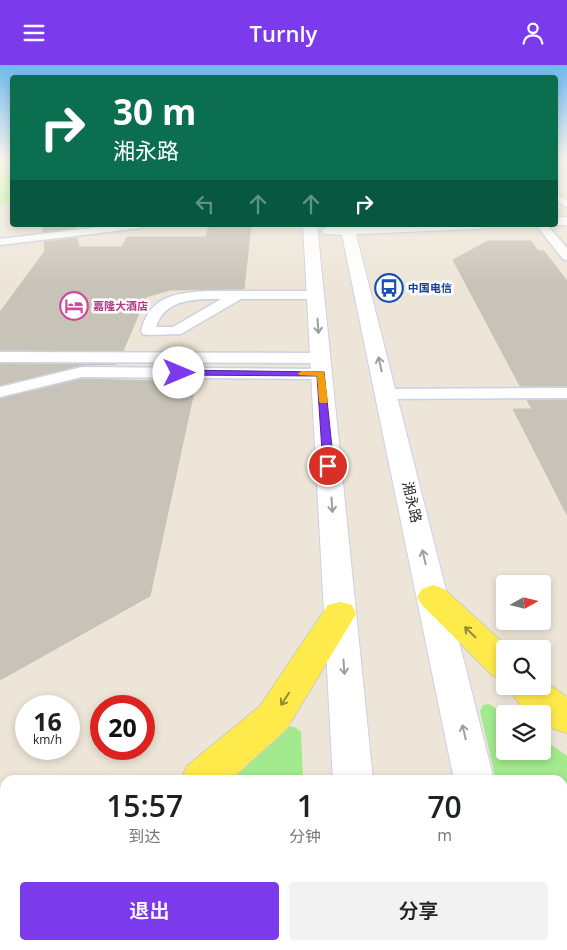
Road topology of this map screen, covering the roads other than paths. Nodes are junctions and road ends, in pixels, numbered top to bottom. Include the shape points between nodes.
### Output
1 (124, 227) edge
2 (390, 227) edge
3 (543, 227) edge
4 (348, 228) edge
5 (310, 229) edge
6 (0, 242) edge
7 (567, 256) edge
8 (238, 295) junction
9 (315, 295) junction
10 (0, 357) edge
11 (321, 366) junction
12 (0, 392) edge
13 (567, 393) edge
14 (387, 394) junction
15 (433, 597) junction
16 (340, 614) junction
17 (496, 657) edge
18 (535, 695) edge
19 (567, 717) edge
20 (207, 775) edge
21 (353, 775) edge
22 (473, 775) edge

1 - 6 lane
2 - 4 main road
3 - 7 lane
4 - 5 main road
14 -> 4 main road, 湘永路
5 - 9 main road
8 - 8 lane via 176,331 148,331 153,315 173,300
8 - 9 lane
9 -> 11 main road
10 - 11 lane
11 - 12 lane via 82,372
11 -> 16 main road
13 - 14 lane
15 -> 14 main road, 湘永路
17 -> 15 main road
22 -> 15 main road, 湘永路
16 -> 20 main road via 273,718
16 -> 21 main road
18 - 19 main road

